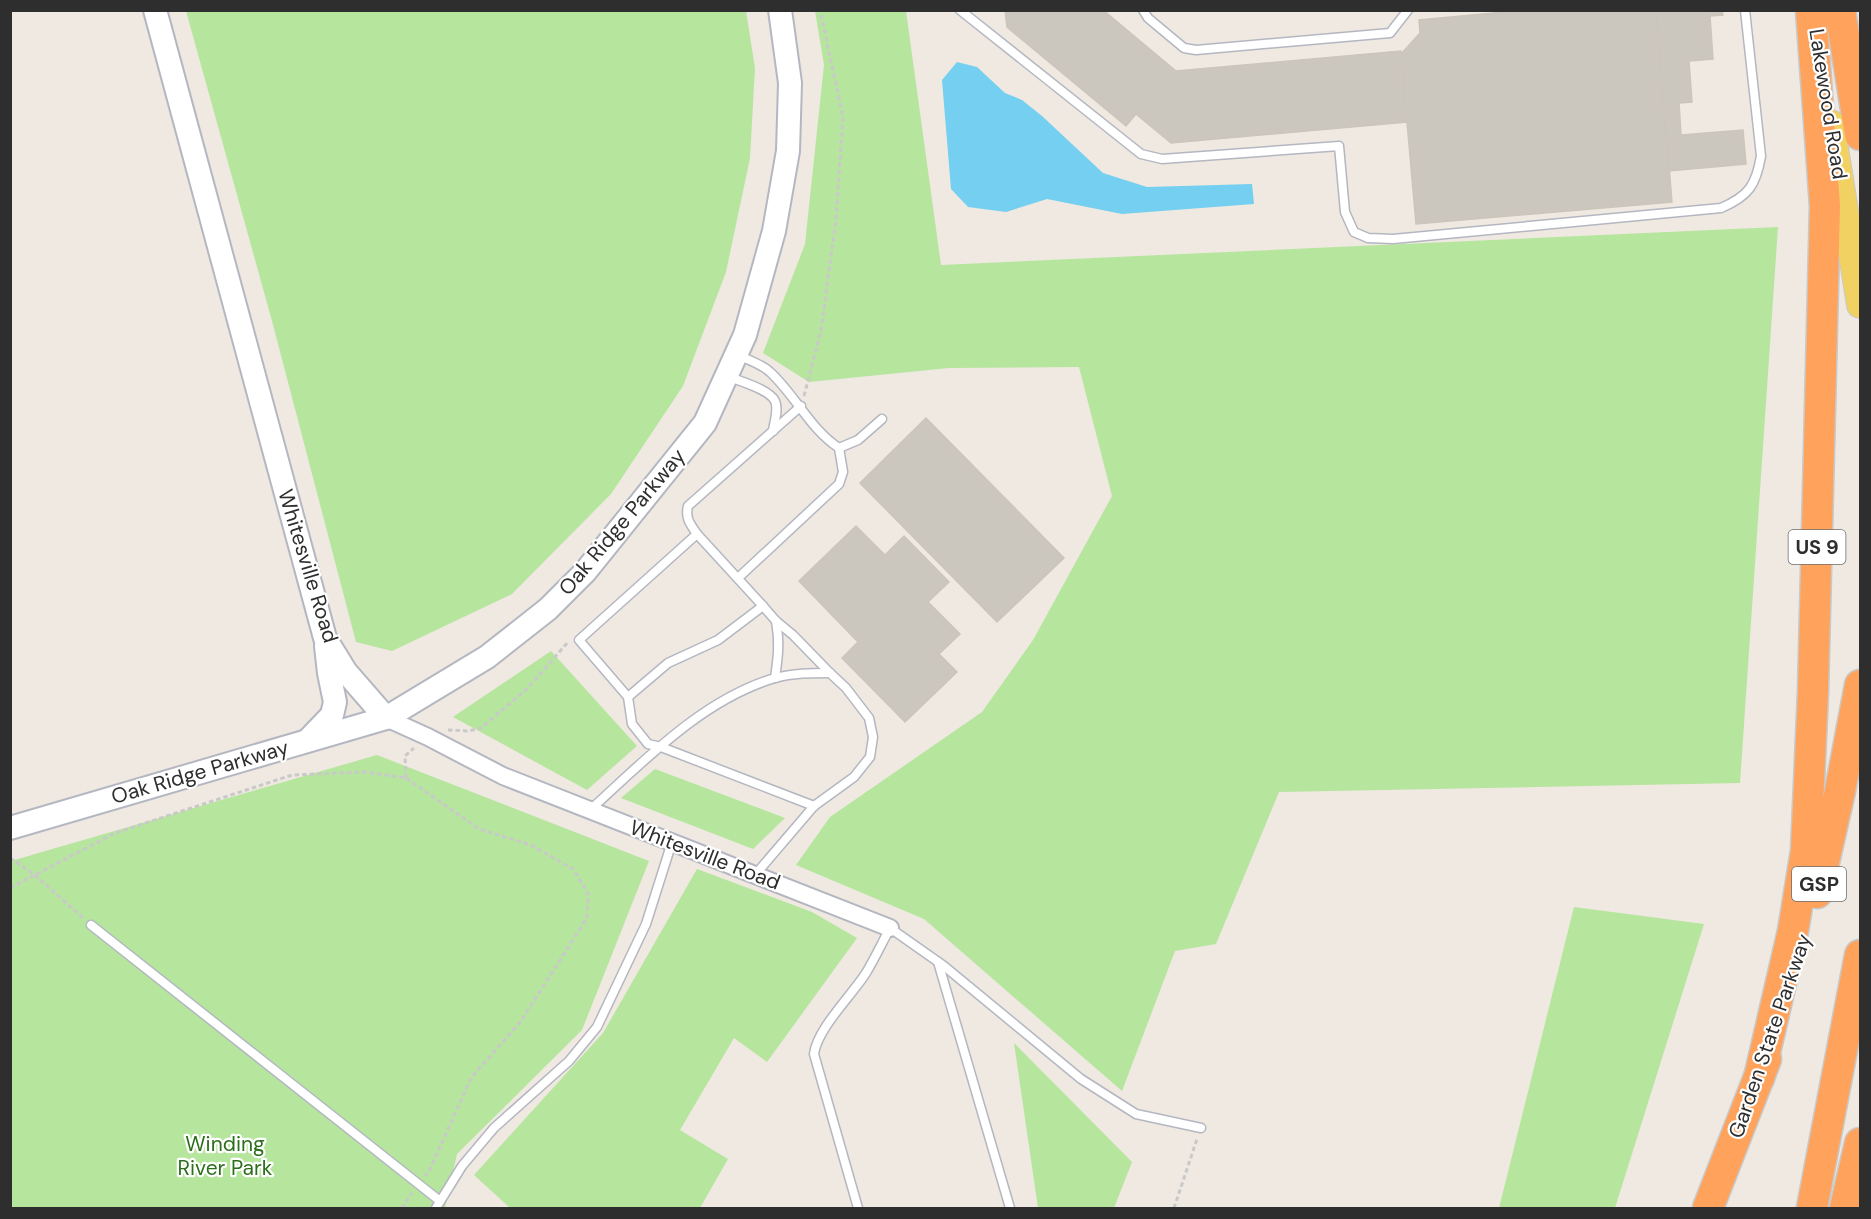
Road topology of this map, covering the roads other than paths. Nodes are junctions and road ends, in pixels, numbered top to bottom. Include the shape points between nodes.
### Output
1 (155, 10) edge
2 (780, 10) edge
3 (960, 10) edge
4 (1143, 10) edge
5 (1408, 10) edge
6 (1745, 10) edge
7 (1812, 10) edge
8 (1840, 10) edge
9 (1860, 135) edge
10 (1860, 305) edge
11 (737, 354) junction
12 (727, 376) junction
13 (801, 406) junction
14 (882, 420) dead end
15 (773, 431) junction
16 (839, 448) junction
17 (697, 534) junction
18 (738, 578) junction
19 (763, 606) junction
20 (776, 621) junction
21 (325, 638) junction
22 (830, 674) junction
23 (775, 678) junction
24 (1860, 685) edge
25 (628, 697) junction
26 (386, 718) junction
27 (306, 741) junction
28 (661, 747) junction
29 (814, 806) junction
30 (590, 810) junction
31 (10, 828) edge
32 (672, 842) junction
33 (755, 875) junction
34 (91, 925) road end
35 (890, 928) junction
36 (1860, 955) edge
37 (938, 962) junction
38 (1759, 1078) junction
39 (1201, 1128) road end
40 (1860, 1143) edge
41 (438, 1205) edge
42 (858, 1209) edge
43 (1010, 1209) edge
44 (1708, 1209) edge
45 (1812, 1209) edge
46 (1845, 1209) edge

1 - 21 main road, Whitesville Road
2 - 11 main road, Oak Ridge Parkway via 790,83 788,151 774,231
3 - 6 lane via 1141,154 1162,159 1339,146 1346,212 1354,232 1368,238 1393,239 1721,208 1735,202 1757,179 1761,156
4 - 5 lane via 1184,48 1196,50 1390,33
7 - 10 main road, Lakewood Road
7 - 38 highway, US 9 via 1825,206 1807,828 1793,932
8 - 9 highway, Lakewood Road
11 - 12 main road, Oak Ridge Parkway
11 - 13 lane via 769,370
12 - 15 lane via 770,394 776,409
12 - 26 main road, Oak Ridge Parkway via 705,423 585,572 548,609 487,657
13 - 15 lane
13 - 16 lane via 826,439
14 - 16 lane via 858,440
15 - 17 lane via 688,506 688,522
16 - 18 lane via 843,472 839,484
17 - 18 lane
17 - 25 lane via 579,640
18 - 19 lane
19 - 20 lane
19 - 25 lane via 718,640 668,663
20 - 22 lane
20 - 23 lane via 779,646
21 - 26 main road, Whitesville Road via 346,672
21 - 27 main road via 335,702 332,715
22 - 23 lane via 802,673
22 - 29 lane via 869,718 873,737 870,757 854,777
23 - 28 lane via 727,699
24 - 38 highway, Garden State Parkway / GSP via 1824,868
25 - 28 lane via 632,724 648,744
26 - 27 main road, Oak Ridge Parkway
26 - 30 street, Whitesville Road via 503,776
27 - 31 main road, Oak Ridge Parkway
28 - 29 lane
28 - 30 lane
29 - 33 lane
30 - 32 street, Whitesville Road
32 - 33 street, Whitesville Road
32 - 41 lane via 646,924 597,1027 569,1061 494,1128 462,1166
33 - 35 street, Whitesville Road
34 - 41 lane via 419,1184
35 - 37 lane
35 - 42 lane via 865,974 815,1045 814,1054
36 - 45 highway
37 - 39 lane via 1080,1079 1136,1114
37 - 43 lane
38 - 44 highway, Garden State Parkway / GSP
40 - 46 highway

